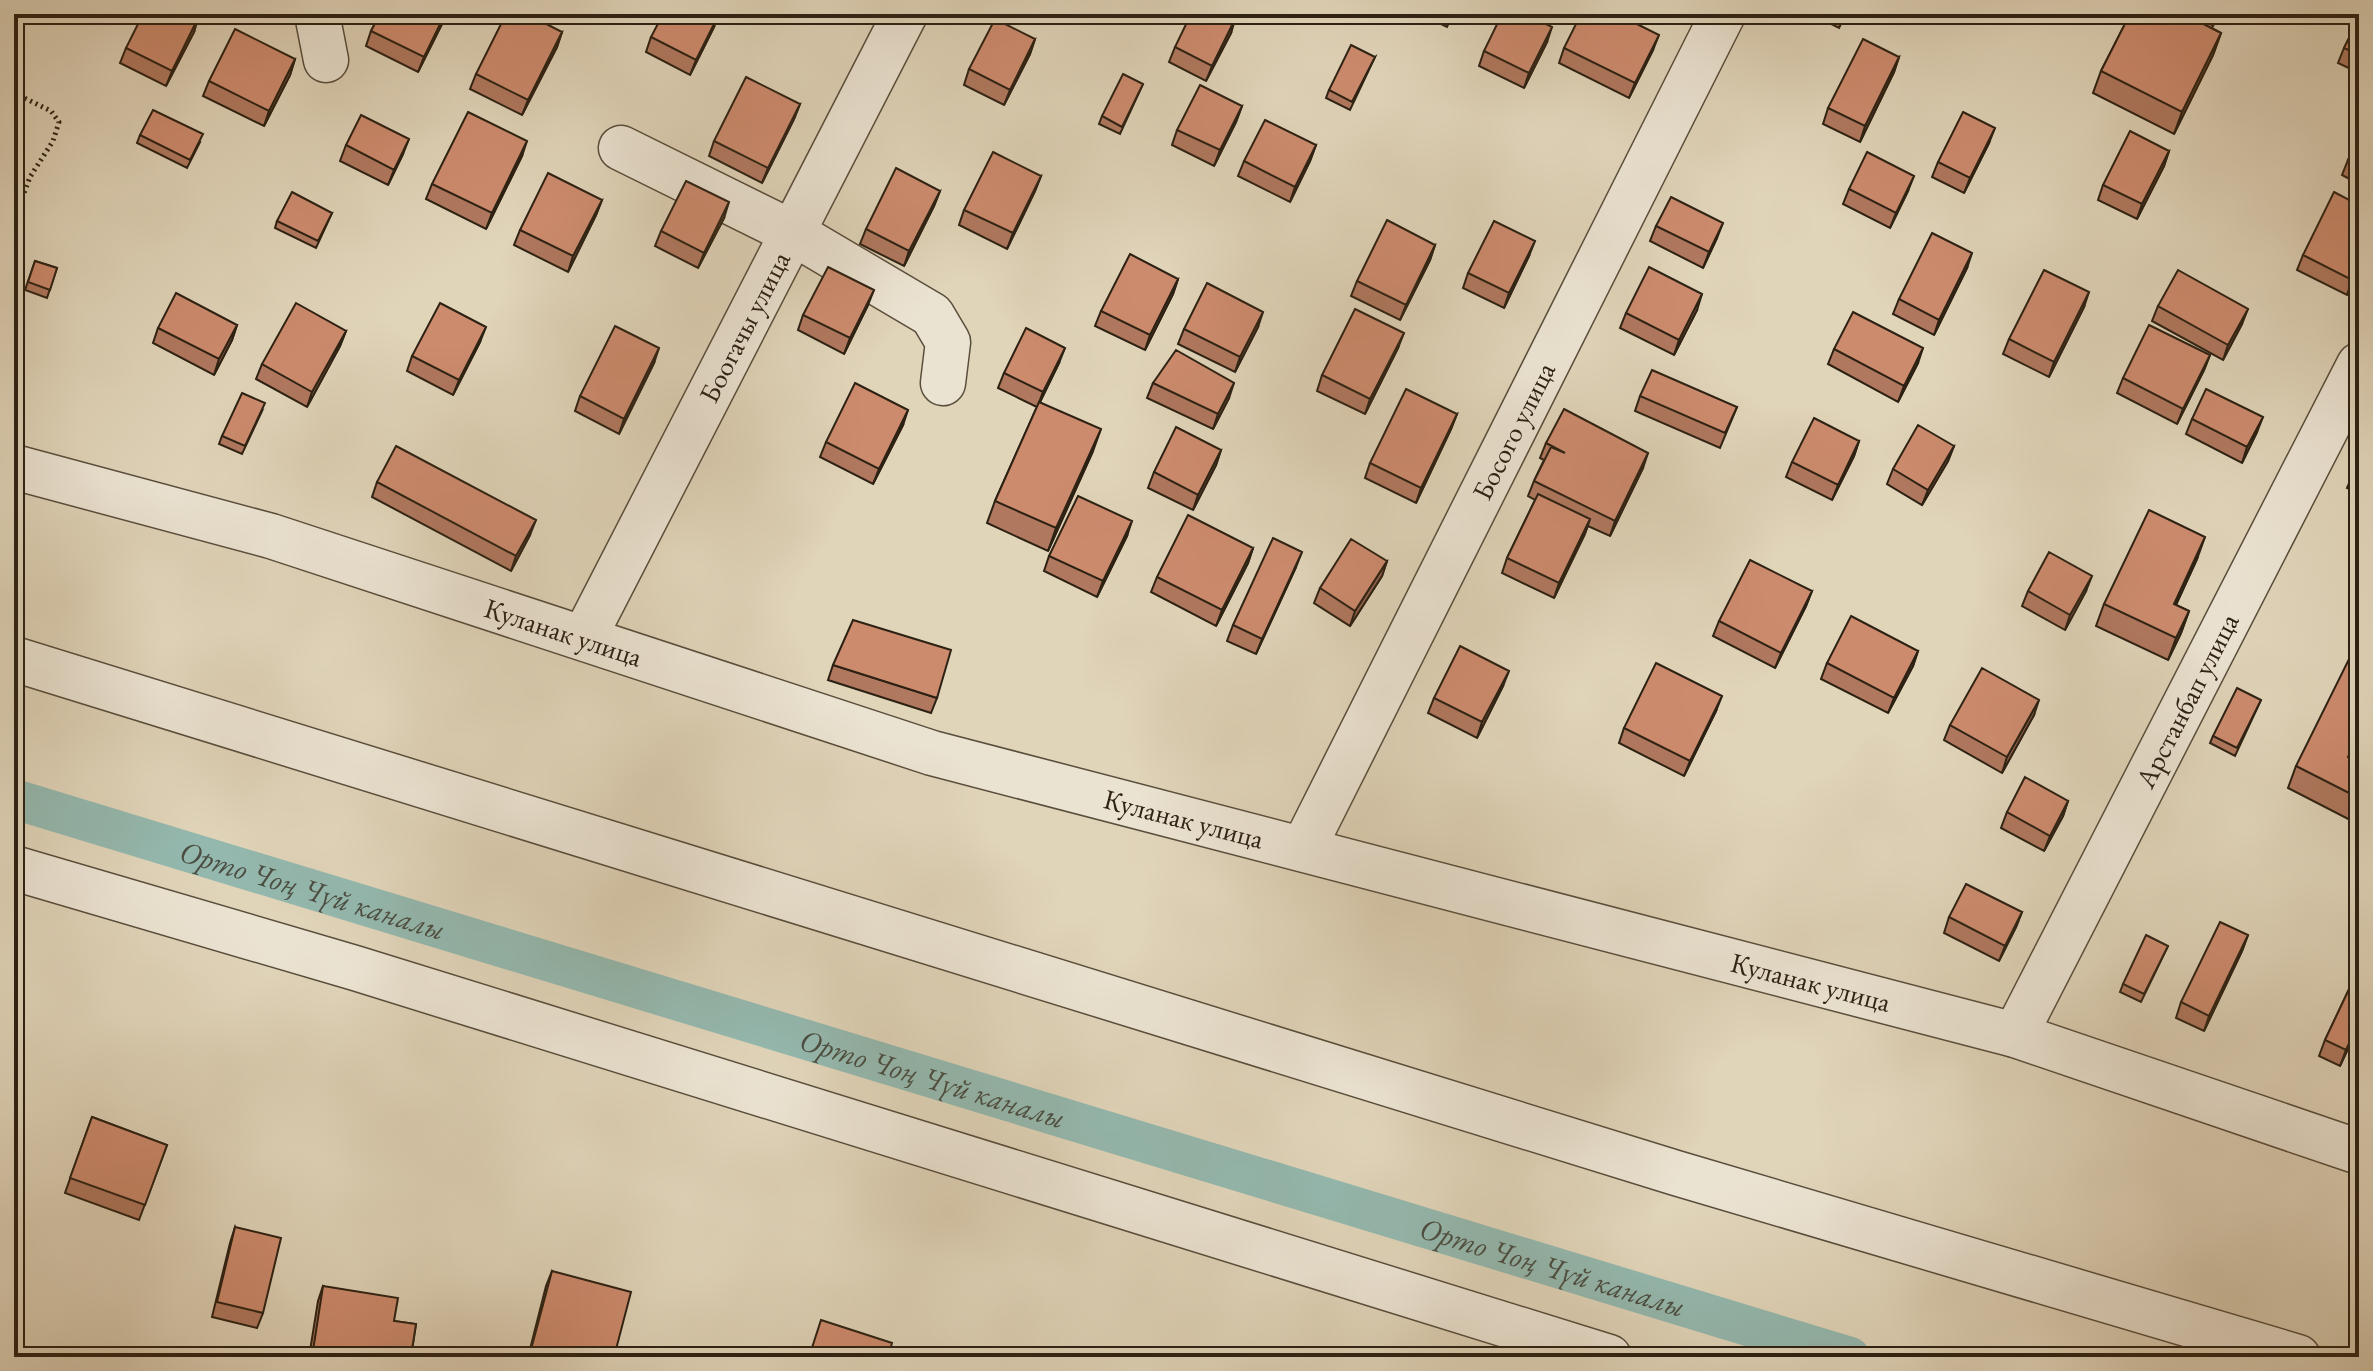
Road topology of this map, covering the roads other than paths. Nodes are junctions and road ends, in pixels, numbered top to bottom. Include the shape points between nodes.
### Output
1 (317, 14) edge
2 (905, 14) edge
3 (1723, 14) edge
4 (326, 60) dead end
5 (621, 148) dead end
6 (793, 233) junction
7 (2359, 365) edge
8 (943, 383) dead end
9 (14, 467) edge
10 (584, 638) junction
11 (14, 659) edge
12 (1303, 849) junction
13 (14, 868) edge
14 (2015, 1035) junction
15 (2359, 1152) edge
16 (1609, 1357) edge
17 (2298, 1357) edge

1 - 4 street
2 - 6 street, Боогачы улица
3 - 12 street, Босого улица
5 - 6 street
6 - 8 street via 932,315 948,342
6 - 10 street, Боогачы улица
7 - 14 street, Арстанбап улица
9 - 10 street, Куланак улица via 271,536
10 - 12 street, Куланак улица via 932,753
11 - 17 street via 1676,1173
12 - 14 street, Куланак улица
13 - 16 street
14 - 15 street, Куланак улица

